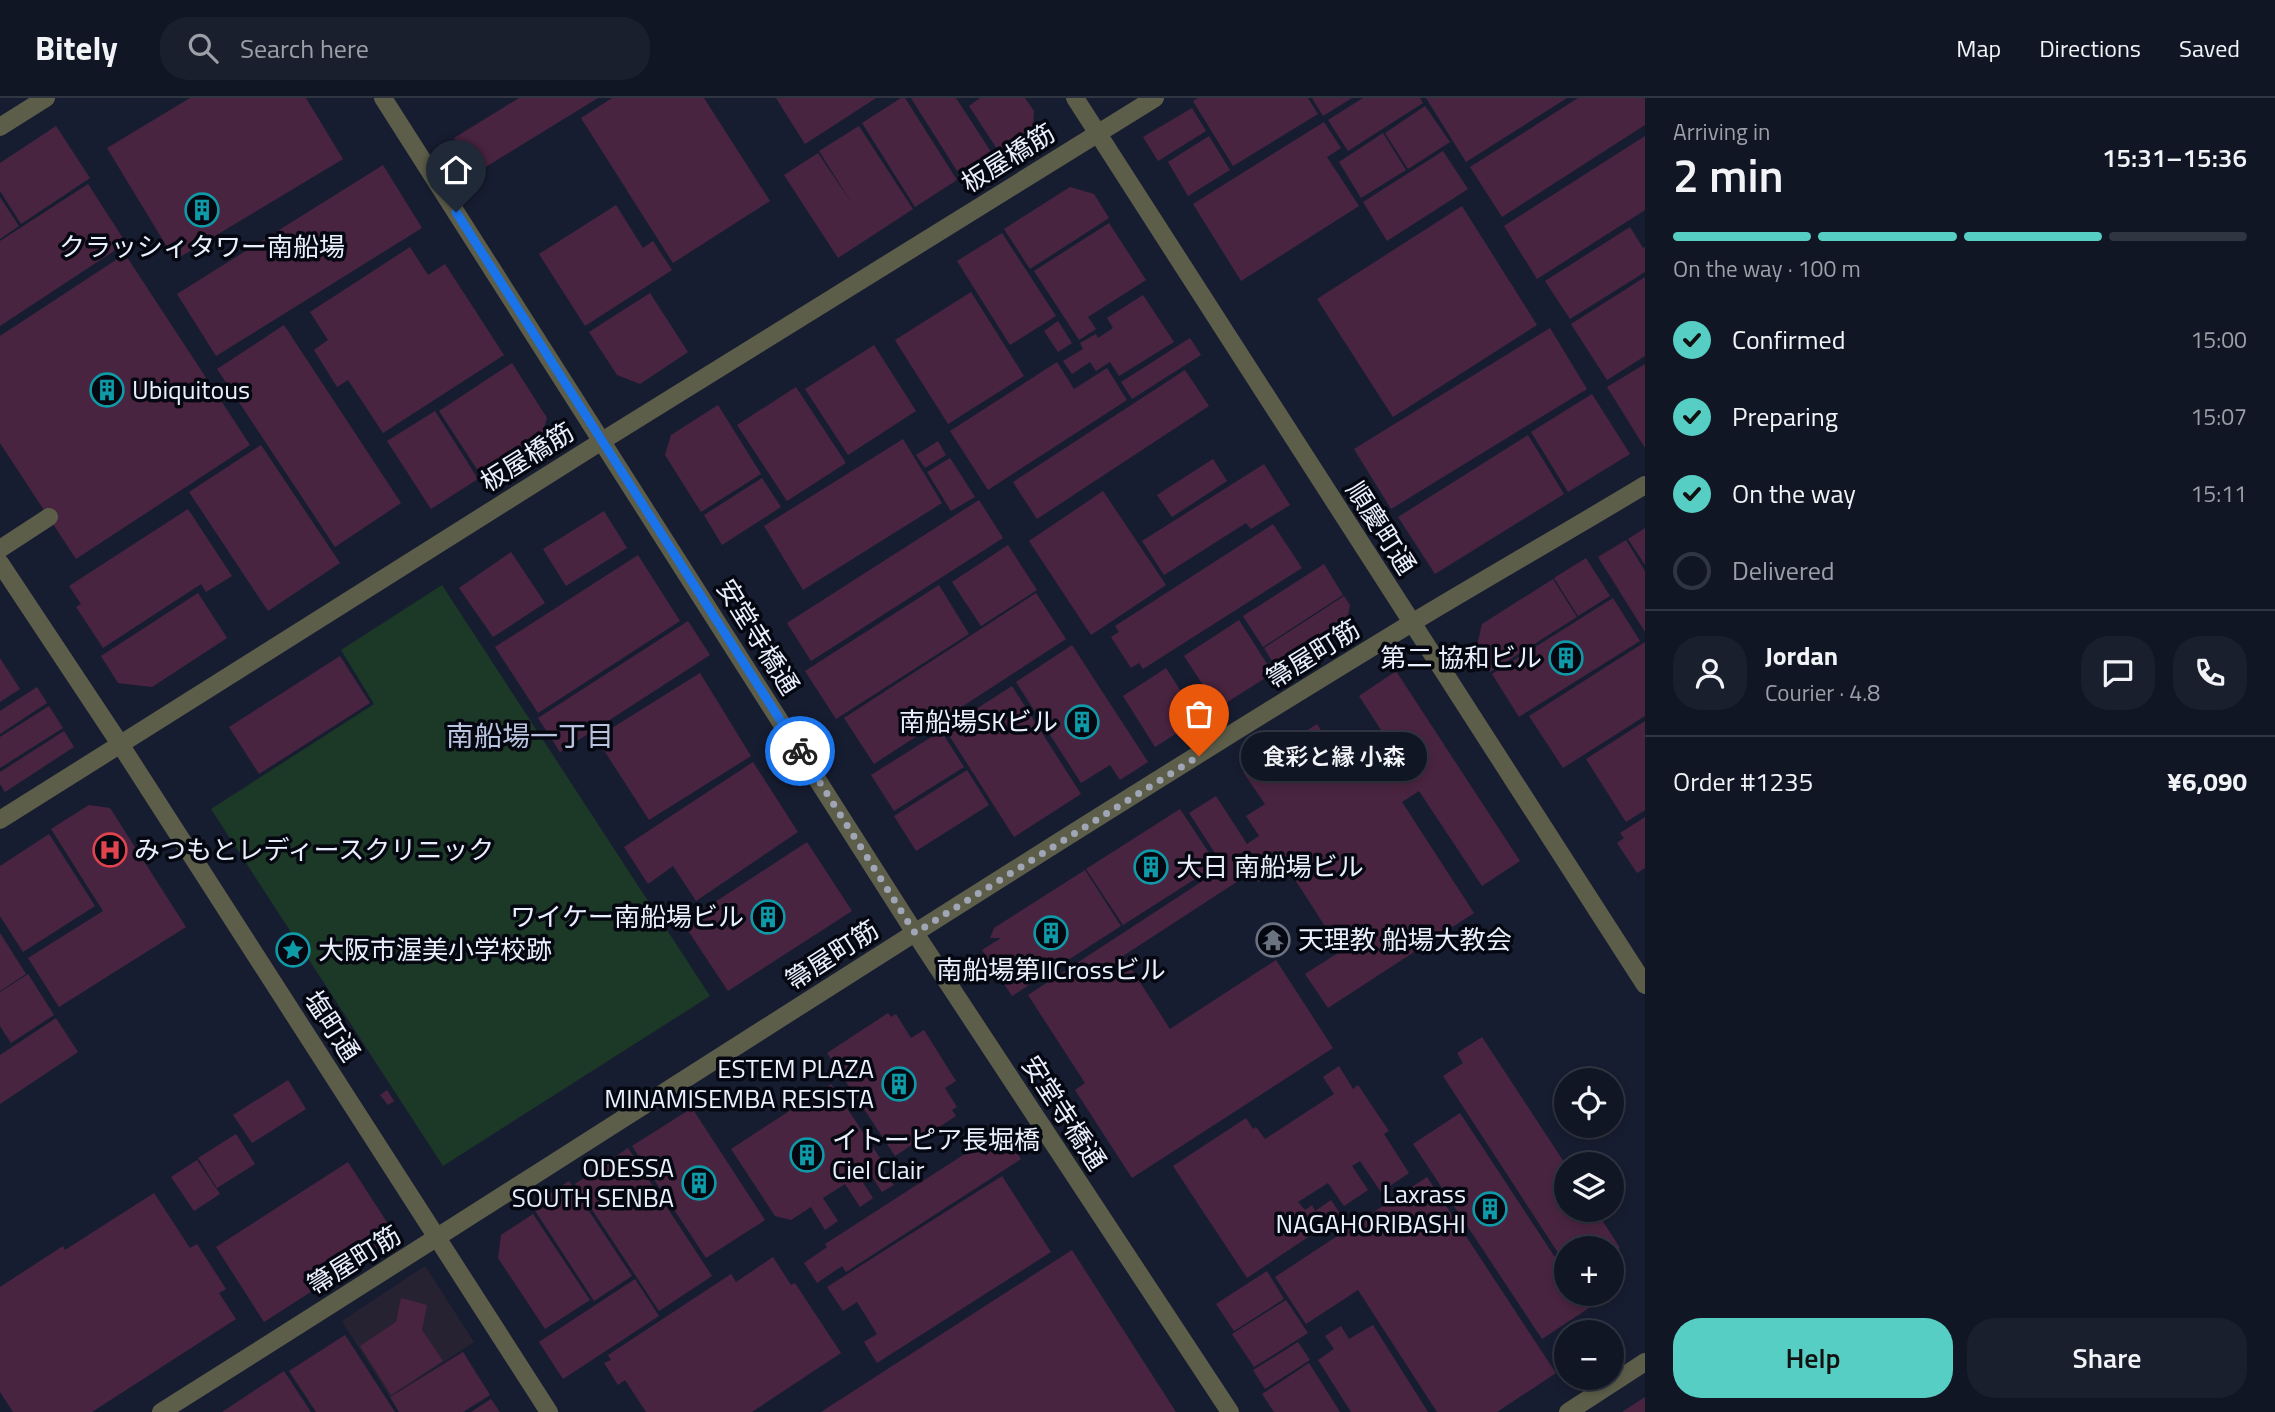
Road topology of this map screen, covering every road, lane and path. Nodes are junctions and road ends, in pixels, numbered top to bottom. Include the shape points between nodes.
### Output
1 (46, 98) edge
2 (383, 98) edge
3 (1075, 98) edge
4 (1155, 98) edge
5 (0, 127) edge
6 (1097, 133) junction
7 (602, 441) junction
8 (1645, 485) edge
9 (49, 517) dead end
10 (0, 549) edge
11 (0, 563) edge
12 (1411, 623) junction
13 (120, 744) junction
14 (0, 820) edge
15 (915, 933) junction
16 (1645, 985) edge
17 (437, 1239) junction
18 (1645, 1362) edge
19 (161, 1412) edge
20 (549, 1412) edge
21 (1230, 1412) edge
22 (1568, 1412) edge

1 - 5 street
2 - 7 street, 安堂寺橋通
3 - 6 street, 順慶町通
4 - 6 street, 板屋橋筋
6 - 7 street, 板屋橋筋
6 - 12 street, 順慶町通
7 - 13 street, 板屋橋筋
7 - 15 street, 安堂寺橋通
8 - 12 street, 箒屋町筋
9 - 10 street
11 - 13 street, 塩町通
12 - 15 street, 箒屋町筋
12 - 16 street, 順慶町通
13 - 14 street, 板屋橋筋
13 - 17 street, 塩町通
15 - 17 street, 箒屋町筋
15 - 21 street, 安堂寺橋通
17 - 19 street, 箒屋町筋
17 - 20 street, 塩町通
18 - 22 street

